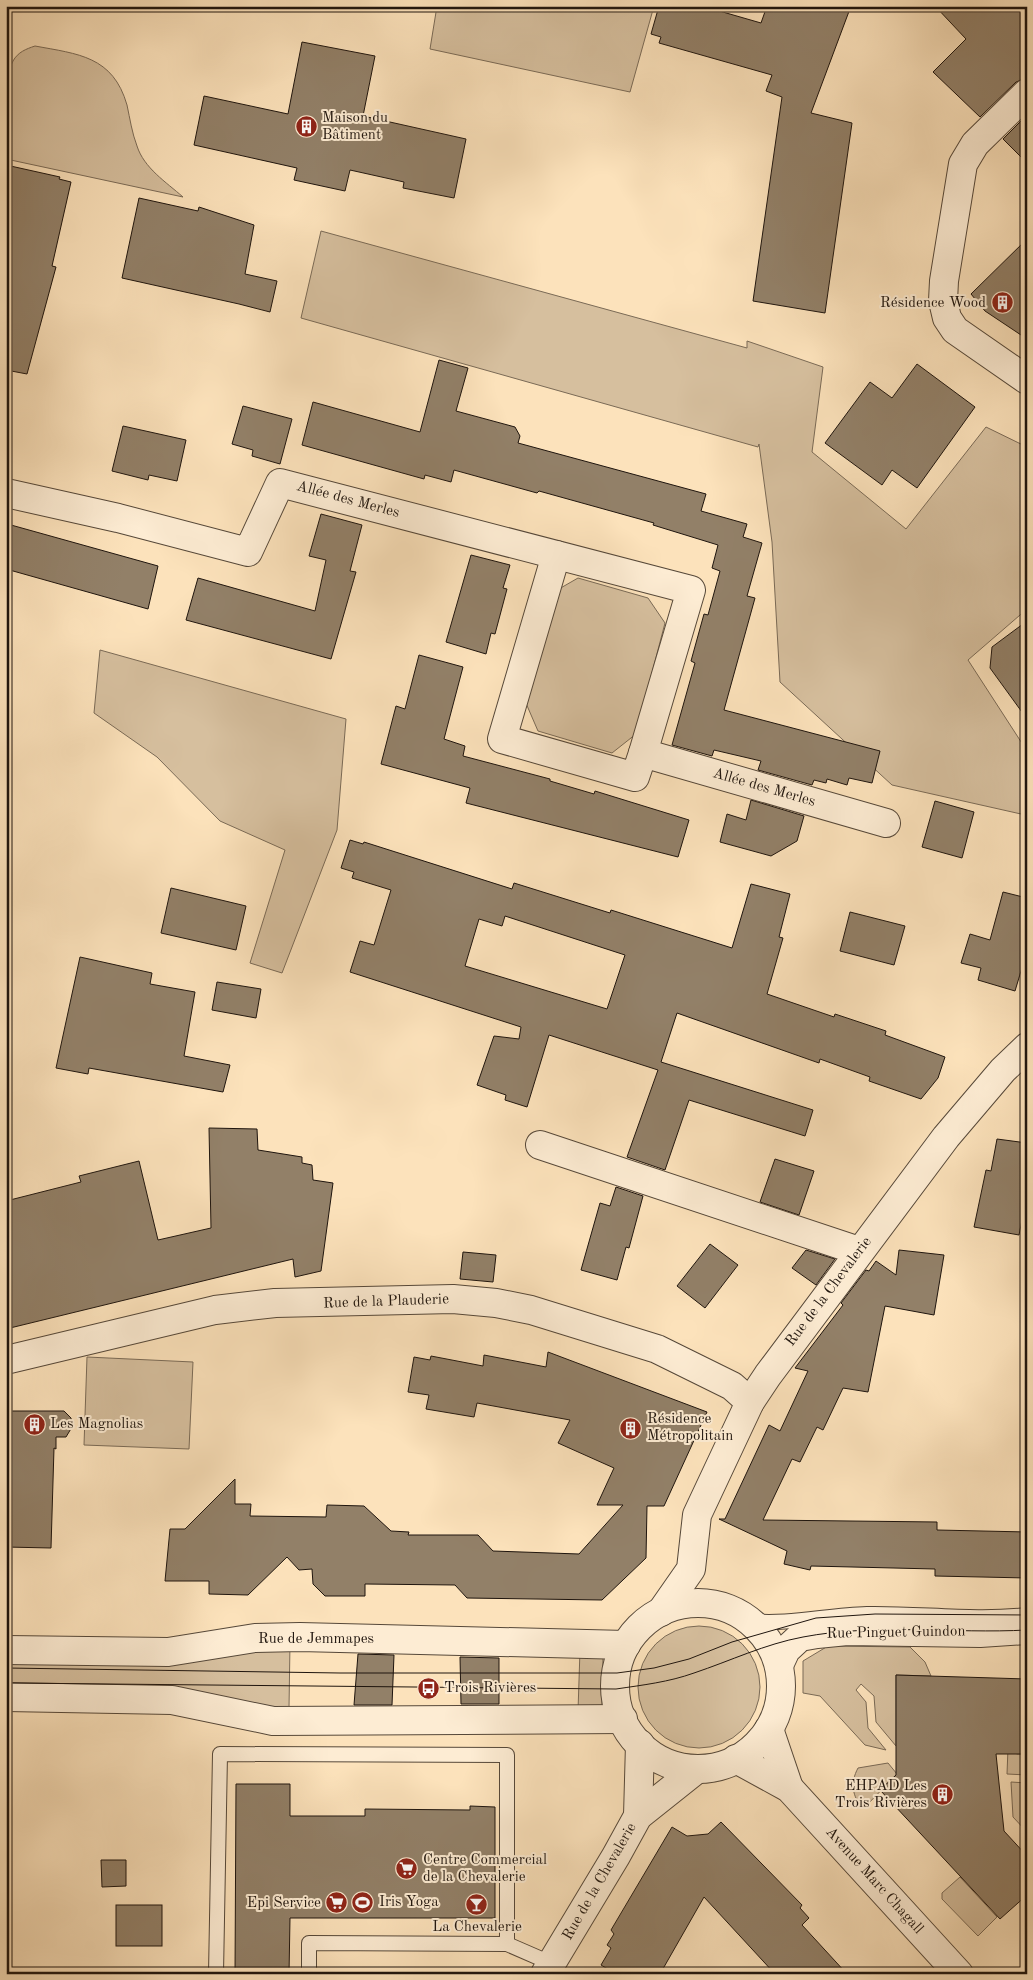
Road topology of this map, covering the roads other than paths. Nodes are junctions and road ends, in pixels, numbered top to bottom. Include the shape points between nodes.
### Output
1 (1027, 93) edge
2 (1027, 380) edge
3 (6, 493) edge
4 (556, 555) junction
5 (643, 753) junction
6 (886, 823) dead end
7 (1027, 1047) edge
8 (540, 1145) dead end
9 (859, 1251) junction
10 (6, 1360) edge
11 (750, 1402) junction
12 (691, 1570) junction
13 (716, 1604) junction
14 (661, 1612) junction
15 (1027, 1615) edge
16 (749, 1620) junction
17 (1027, 1630) edge
18 (626, 1645) junction
19 (6, 1650) edge
20 (779, 1665) junction
21 (6, 1697) edge
22 (622, 1719) junction
23 (769, 1729) junction
24 (640, 1744) junction
25 (736, 1760) junction
26 (697, 1769) junction
27 (789, 1788) junction
28 (638, 1816) junction
29 (508, 1944) junction
30 (549, 1969) edge
31 (216, 1974) edge
32 (309, 1974) edge
33 (959, 1974) edge

1 - 2 street via 976,144 963,164 943,301 947,318 955,330
3 - 4 street, Allée des Merles via 248,552 280,483
4 - 5 street, Allée des Merles via 691,590
4 - 5 street, Allée des Merles via 502,739 635,777
5 - 6 street, Allée des Merles
7 - 9 street, Rue de la Chevalerie via 946,1137
8 - 9 street
9 - 11 street, Rue de la Chevalerie
10 - 11 street, Rue de la Plauderie via 215,1310 275,1303 453,1299 531,1310 657,1349 732,1386
11 - 12 street, Rue de la Chevalerie via 697,1515
12 - 13 street
12 - 14 street, Rue de la Chevalerie
13 - 14 street via 688,1603
13 - 16 street
14 - 18 street via 641,1626
15 - 16 lane via 875,1614 797,1622
16 - 20 street via 767,1640
17 - 20 street, Rue Pinguet Guindon via 817,1634 800,1637 786,1650
18 - 19 street, Rue de Jemmapes via 300,1637 255,1638 168,1652
18 - 22 street via 617,1669 616,1695
20 - 23 street via 778,1709
21 - 22 street via 172,1700 273,1721
22 - 24 street
23 - 25 street via 754,1747
23 - 27 street, Avenue Marc Chagall
24 - 26 street via 669,1763
24 - 28 street, Rue de la Chevalerie
25 - 26 street
25 - 27 street, Avenue Marc Chagall
26 - 28 street, Rue de la Chevalerie
27 - 33 street, Avenue Marc Chagall
28 - 30 street, Rue de la Chevalerie
29 - 30 lane
29 - 31 lane via 507,1755 220,1754
29 - 32 lane via 310,1943

